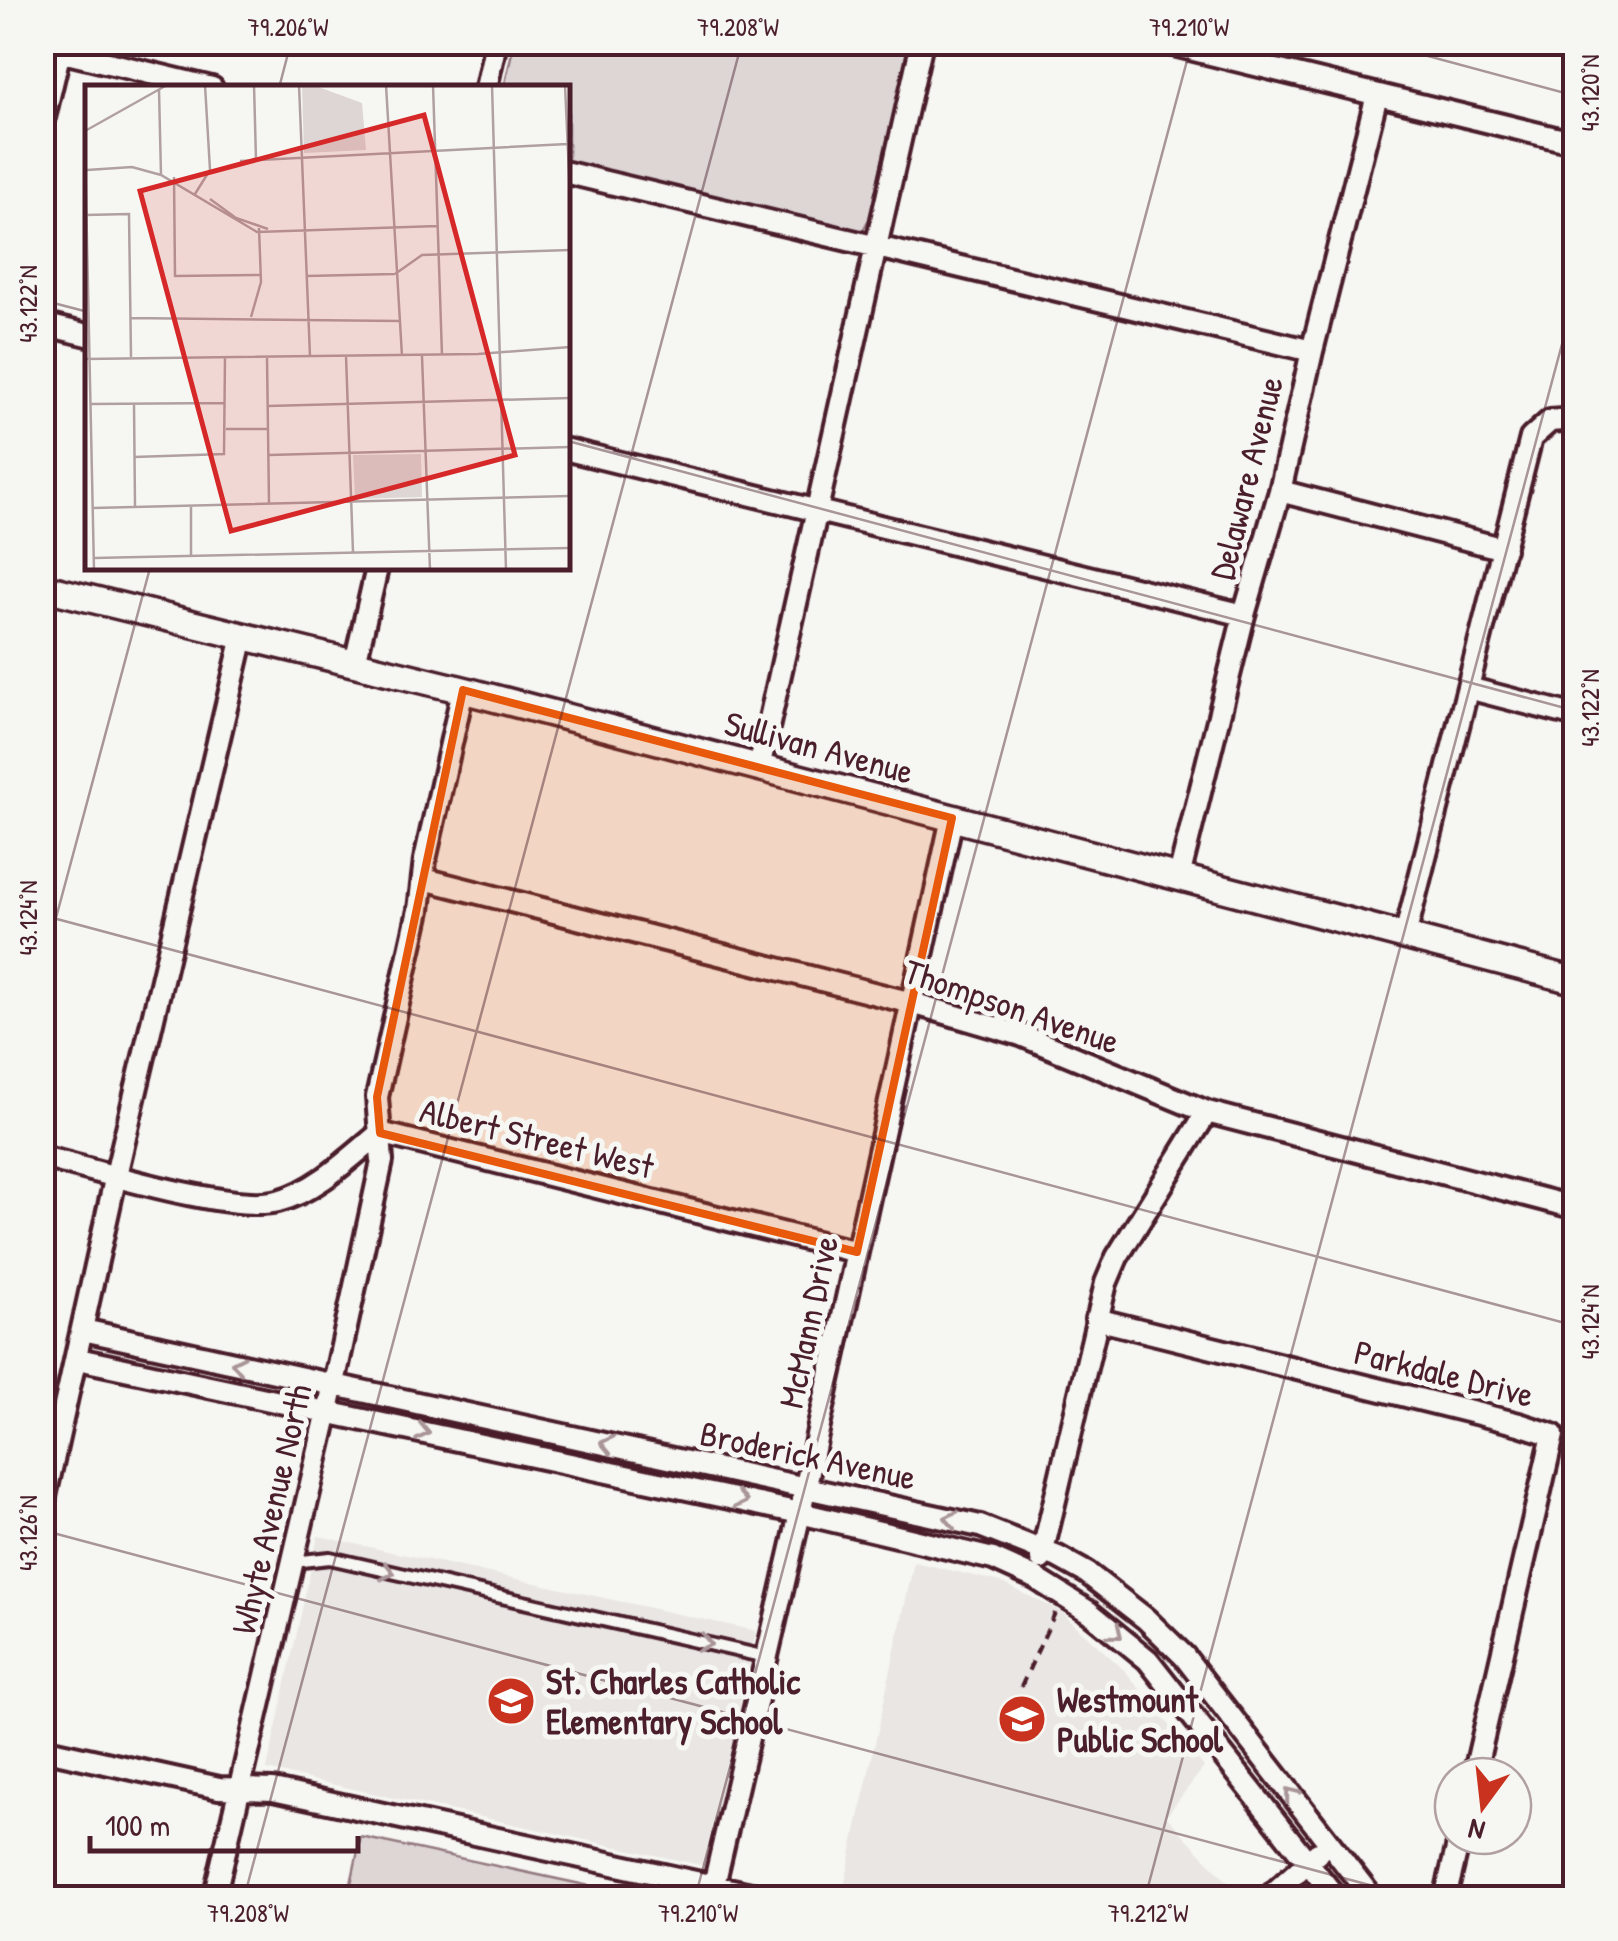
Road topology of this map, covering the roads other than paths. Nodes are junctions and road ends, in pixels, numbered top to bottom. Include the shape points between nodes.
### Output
1 (496, 42) edge
2 (922, 42) edge
3 (1161, 42) edge
4 (55, 47) edge
5 (201, 85) edge
6 (487, 85) edge
7 (1377, 95) junction
8 (42, 126) edge
9 (1576, 143) edge
10 (570, 173) edge
11 (875, 248) junction
12 (42, 324) edge
13 (85, 334) edge
14 (1312, 351) junction
15 (1576, 418) edge
16 (570, 450) edge
17 (1280, 491) junction
18 (815, 509) junction
19 (1504, 549) junction
20 (377, 570) edge
21 (42, 587) edge
22 (1244, 615) junction
23 (244, 636) junction
24 (354, 663) junction
25 (1468, 688) junction
26 (463, 690) junction
27 (1576, 716) edge
28 (759, 768) junction
29 (952, 818) junction
30 (1179, 877) junction
31 (424, 879) junction
32 (1405, 936) junction
33 (1576, 981) edge
34 (912, 1003) junction
35 (1207, 1112) junction
36 (380, 1133) junction
37 (42, 1158) edge
38 (116, 1175) junction
39 (1576, 1208) edge
40 (856, 1252) junction
41 (1096, 1319) junction
42 (84, 1330) junction
43 (78, 1359) junction
44 (334, 1384) junction
45 (328, 1412) junction
46 (805, 1488) junction
47 (42, 1510) edge
48 (800, 1513) junction
49 (1043, 1550) junction
50 (292, 1562) junction
51 (1035, 1578) junction
52 (766, 1657) junction
53 (42, 1749) edge
54 (1479, 1756) edge
55 (239, 1788) junction
56 (1330, 1844) junction
57 (1455, 1856) edge
58 (1309, 1861) junction
59 (712, 1893) edge
60 (214, 1898) edge
61 (769, 1898) edge
62 (1268, 1898) edge
63 (1336, 1898) edge
64 (1372, 1898) edge
65 (1445, 1898) edge

1 - 6 street
2 - 11 street
3 - 7 street
4 - 5 street
4 - 8 street
7 - 9 street
7 - 14 street, Delaware Avenue
10 - 11 street
11 - 14 street
11 - 18 street
12 - 13 street
14 - 17 street, Delaware Avenue
15 - 19 street via 1550,421 1530,438
16 - 18 street
17 - 19 street
17 - 22 street, Delaware Avenue
18 - 22 street
18 - 28 street
19 - 25 street
20 - 24 street
21 - 23 street, Sullivan Avenue
22 - 30 street, Delaware Avenue
23 - 24 street, Sullivan Avenue
23 - 38 street
24 - 26 street, Sullivan Avenue
25 - 27 street
25 - 32 street
26 - 28 street, Sullivan Avenue
26 - 31 street, Whyte Avenue North
28 - 29 street, Sullivan Avenue
29 - 30 street, Sullivan Avenue
29 - 34 street, McMann Drive
30 - 32 street, Sullivan Avenue
31 - 34 street, Thompson Avenue
31 - 36 street, Whyte Avenue North via 376,1097
32 - 33 street, Sullivan Avenue
34 - 35 street, Thompson Avenue via 1021,1036
34 - 40 street, McMann Drive
35 - 39 street, Thompson Avenue
35 - 41 street via 1117,1257
36 - 38 street, Albert Street West via 278,1202 212,1198
36 - 40 street, Albert Street West
36 - 44 street, Whyte Avenue North via 382,1161
37 - 38 street, Albert Street West
38 - 42 street
40 - 46 street, McMann Drive
41 - 49 street
41 - 54 street, Parkdale Drive via 1553,1435
42 - 43 street
44 -> 42 street, Broderick Avenue
43 - 45 street, Broderick Avenue
43 - 47 street
44 - 45 street, Whyte Avenue North
46 -> 44 street, Broderick Avenue
45 -> 48 street, Broderick Avenue
45 - 50 street, Whyte Avenue North
46 - 48 street, McMann Drive
49 -> 46 street, Broderick Avenue via 980,1526
48 - 51 street, Broderick Avenue via 993,1558
48 - 52 street, McMann Drive
49 - 51 street
56 -> 49 street, Broderick Avenue via 1184,1656 1103,1585
50 -> 52 lane via 330,1558
50 - 55 street, Whyte Avenue North
51 -> 58 street, Broderick Avenue via 1148,1660
52 - 59 street, McMann Drive
53 - 55 street
55 - 59 street via 274,1790
55 - 60 street, Whyte Avenue North
56 - 58 street
56 - 64 street, Broderick Avenue
57 - 65 street
58 - 62 street
58 - 63 street, Broderick Avenue
59 - 61 street

